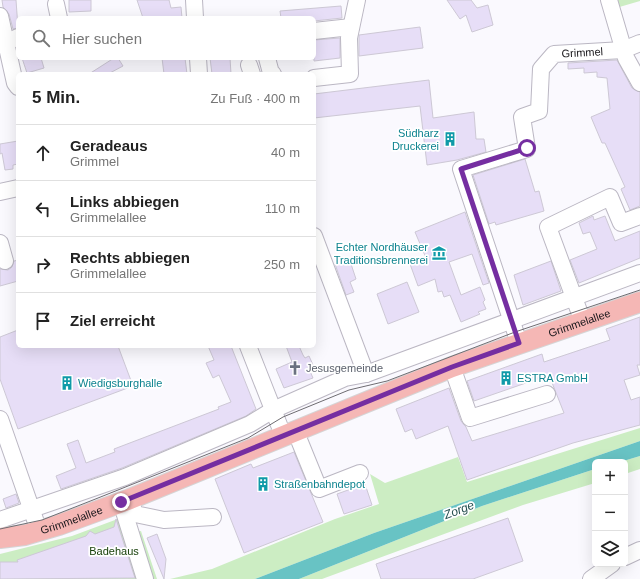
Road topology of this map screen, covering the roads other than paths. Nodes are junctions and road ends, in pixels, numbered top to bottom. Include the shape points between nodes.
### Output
1 (194, 0) edge
2 (357, 0) edge
3 (609, 0) edge
4 (0, 16) edge
5 (195, 16) edge
6 (351, 26) junction
7 (316, 30) edge
8 (6, 36) edge
9 (640, 43) edge
10 (623, 50) junction
11 (198, 60) edge
12 (268, 60) edge
13 (199, 72) edge
14 (271, 72) edge
15 (316, 78) edge
16 (640, 83) edge
17 (16, 84) edge
18 (16, 188) edge
19 (0, 192) edge
20 (640, 216) edge
21 (316, 241) edge
22 (0, 243) edge
23 (5, 261) dead end
24 (640, 273) edge
25 (574, 296) junction
26 (640, 302) edge
27 (511, 320) junction
28 (583, 322) junction
29 (519, 343) junction
30 (249, 348) edge
31 (452, 367) junction
32 (366, 374) junction
33 (547, 394) dead end
34 (273, 410) junction
35 (0, 419) edge
36 (289, 432) junction
37 (359, 469) dead end
38 (126, 500) junction
39 (32, 510) junction
40 (213, 517) dead end
41 (0, 520) edge
42 (39, 531) junction
43 (0, 538) edge
44 (640, 550) edge
45 (628, 556) edge
46 (608, 567) edge
47 (145, 579) edge
48 (591, 579) edge

1 - 5 street
2 - 6 street
3 - 10 street
4 - 8 street
6 - 7 street
6 - 15 street via 350,74
8 - 17 street
9 - 10 street
10 - 16 street
10 - 27 street, Grimmel via 554,54 541,69 540,110 522,117 527,148 461,169
11 - 13 street
12 - 14 street
18 - 19 street
20 - 25 street via 621,223 610,197 548,227
21 - 32 street
22 - 23 street
24 - 25 street
25 - 27 street
25 - 28 street
26 - 28 main road, Grimmelallee
27 - 29 street
27 - 32 street
28 - 29 main road, Grimmelallee
29 - 31 main road, Grimmelallee
30 - 34 street
31 - 33 street via 470,418
31 - 36 main road, Grimmelallee
32 - 34 street via 345,378
34 - 36 street
34 - 39 street via 250,424 125,477
35 - 39 street
36 - 37 street via 319,489
36 - 38 main road, Grimmelallee
38 - 40 street via 135,514 164,520
38 - 42 main road, Grimmelallee via 59,526
38 - 47 street
39 - 41 street
39 - 42 street
42 - 43 main road, Grimmelallee
44 - 45 street
46 - 48 street

